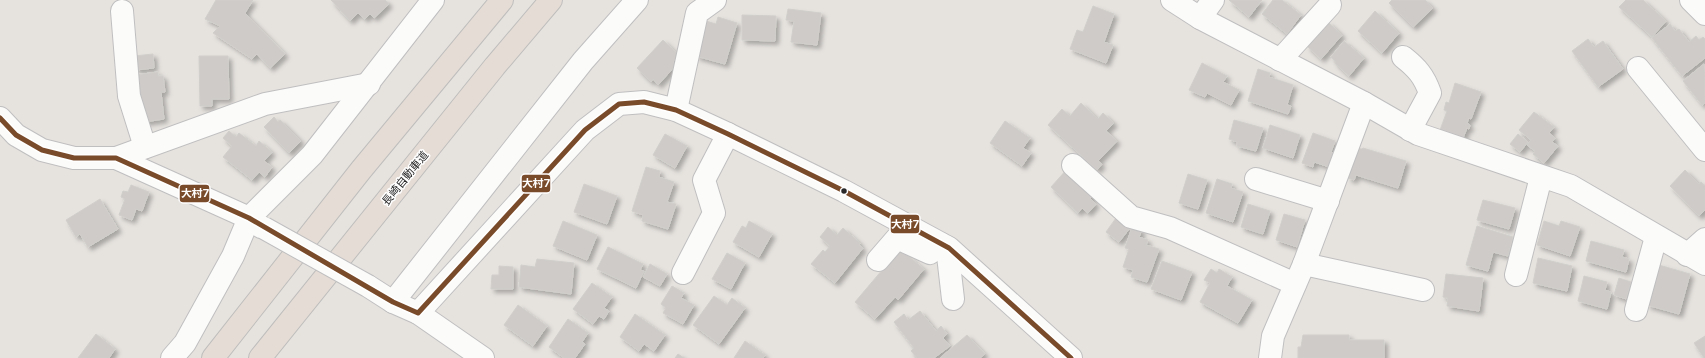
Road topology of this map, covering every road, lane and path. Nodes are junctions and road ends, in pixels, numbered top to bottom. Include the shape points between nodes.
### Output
1 (433, 0) edge
2 (502, 0) edge
3 (551, 0) edge
4 (637, 0) edge
5 (715, 0) edge
6 (1172, 0) edge
7 (1214, 0) edge
8 (1691, 0) edge
9 (1330, 5) dead end
10 (122, 12) dead end
11 (1705, 14) edge
12 (1200, 18) junction
13 (1403, 57) dead end
14 (1280, 60) junction
15 (1638, 68) dead end
16 (369, 84) junction
17 (1364, 103) junction
18 (676, 110) junction
19 (0, 118) edge
20 (1410, 130) junction
21 (728, 134) junction
22 (145, 147) junction
23 (1705, 150) edge
24 (116, 158) junction
25 (1073, 165) dead end
26 (1541, 176) junction
27 (1256, 179) dead end
28 (1328, 201) junction
29 (256, 223) junction
30 (1656, 237) junction
31 (1705, 239) edge
32 (944, 245) junction
33 (878, 260) dead end
34 (1696, 260) edge
35 (1304, 264) junction
36 (683, 272) dead end
37 (1516, 275) dead end
38 (1295, 284) junction
39 (1423, 290) dead end
40 (953, 299) dead end
41 (393, 302) junction
42 (1636, 310) dead end
43 (418, 313) junction
44 (172, 358) edge
45 (213, 358) edge
46 (260, 358) edge
47 (483, 358) edge
48 (1071, 358) edge
49 (1270, 358) edge

1 - 16 street
2 - 45 highway via 361,170
3 - 46 highway, 長崎自動車道
4 - 41 street via 583,61
5 - 18 street via 696,13
6 - 12 street
7 - 12 street
8 - 11 street
9 - 14 street
10 - 22 street via 129,96
12 - 14 street
13 - 20 street via 1418,68 1426,79 1430,93
14 - 17 street
15 - 23 street
16 - 22 street via 265,104
16 - 29 street
17 - 20 street
17 - 28 street
18 - 21 street
18 - 43 street via 644,102 619,104 585,130
19 - 24 street via 16,135 42,150 74,158
20 - 26 street
21 - 32 street via 844,191
21 - 36 street via 704,180 714,212
22 - 24 street
24 - 29 street
25 - 38 street via 1131,217 1170,228
26 - 30 street via 1571,186
26 - 37 street
27 - 28 street
28 - 35 street
29 - 41 street, bridge
29 - 44 street via 233,256 185,343
30 - 34 street
30 - 42 street
31 - 34 street
32 - 33 street via 930,253 897,238
32 - 40 street
32 - 48 street
35 - 38 street
35 - 39 street
38 - 49 street via 1273,336
41 - 43 street
43 - 47 street

